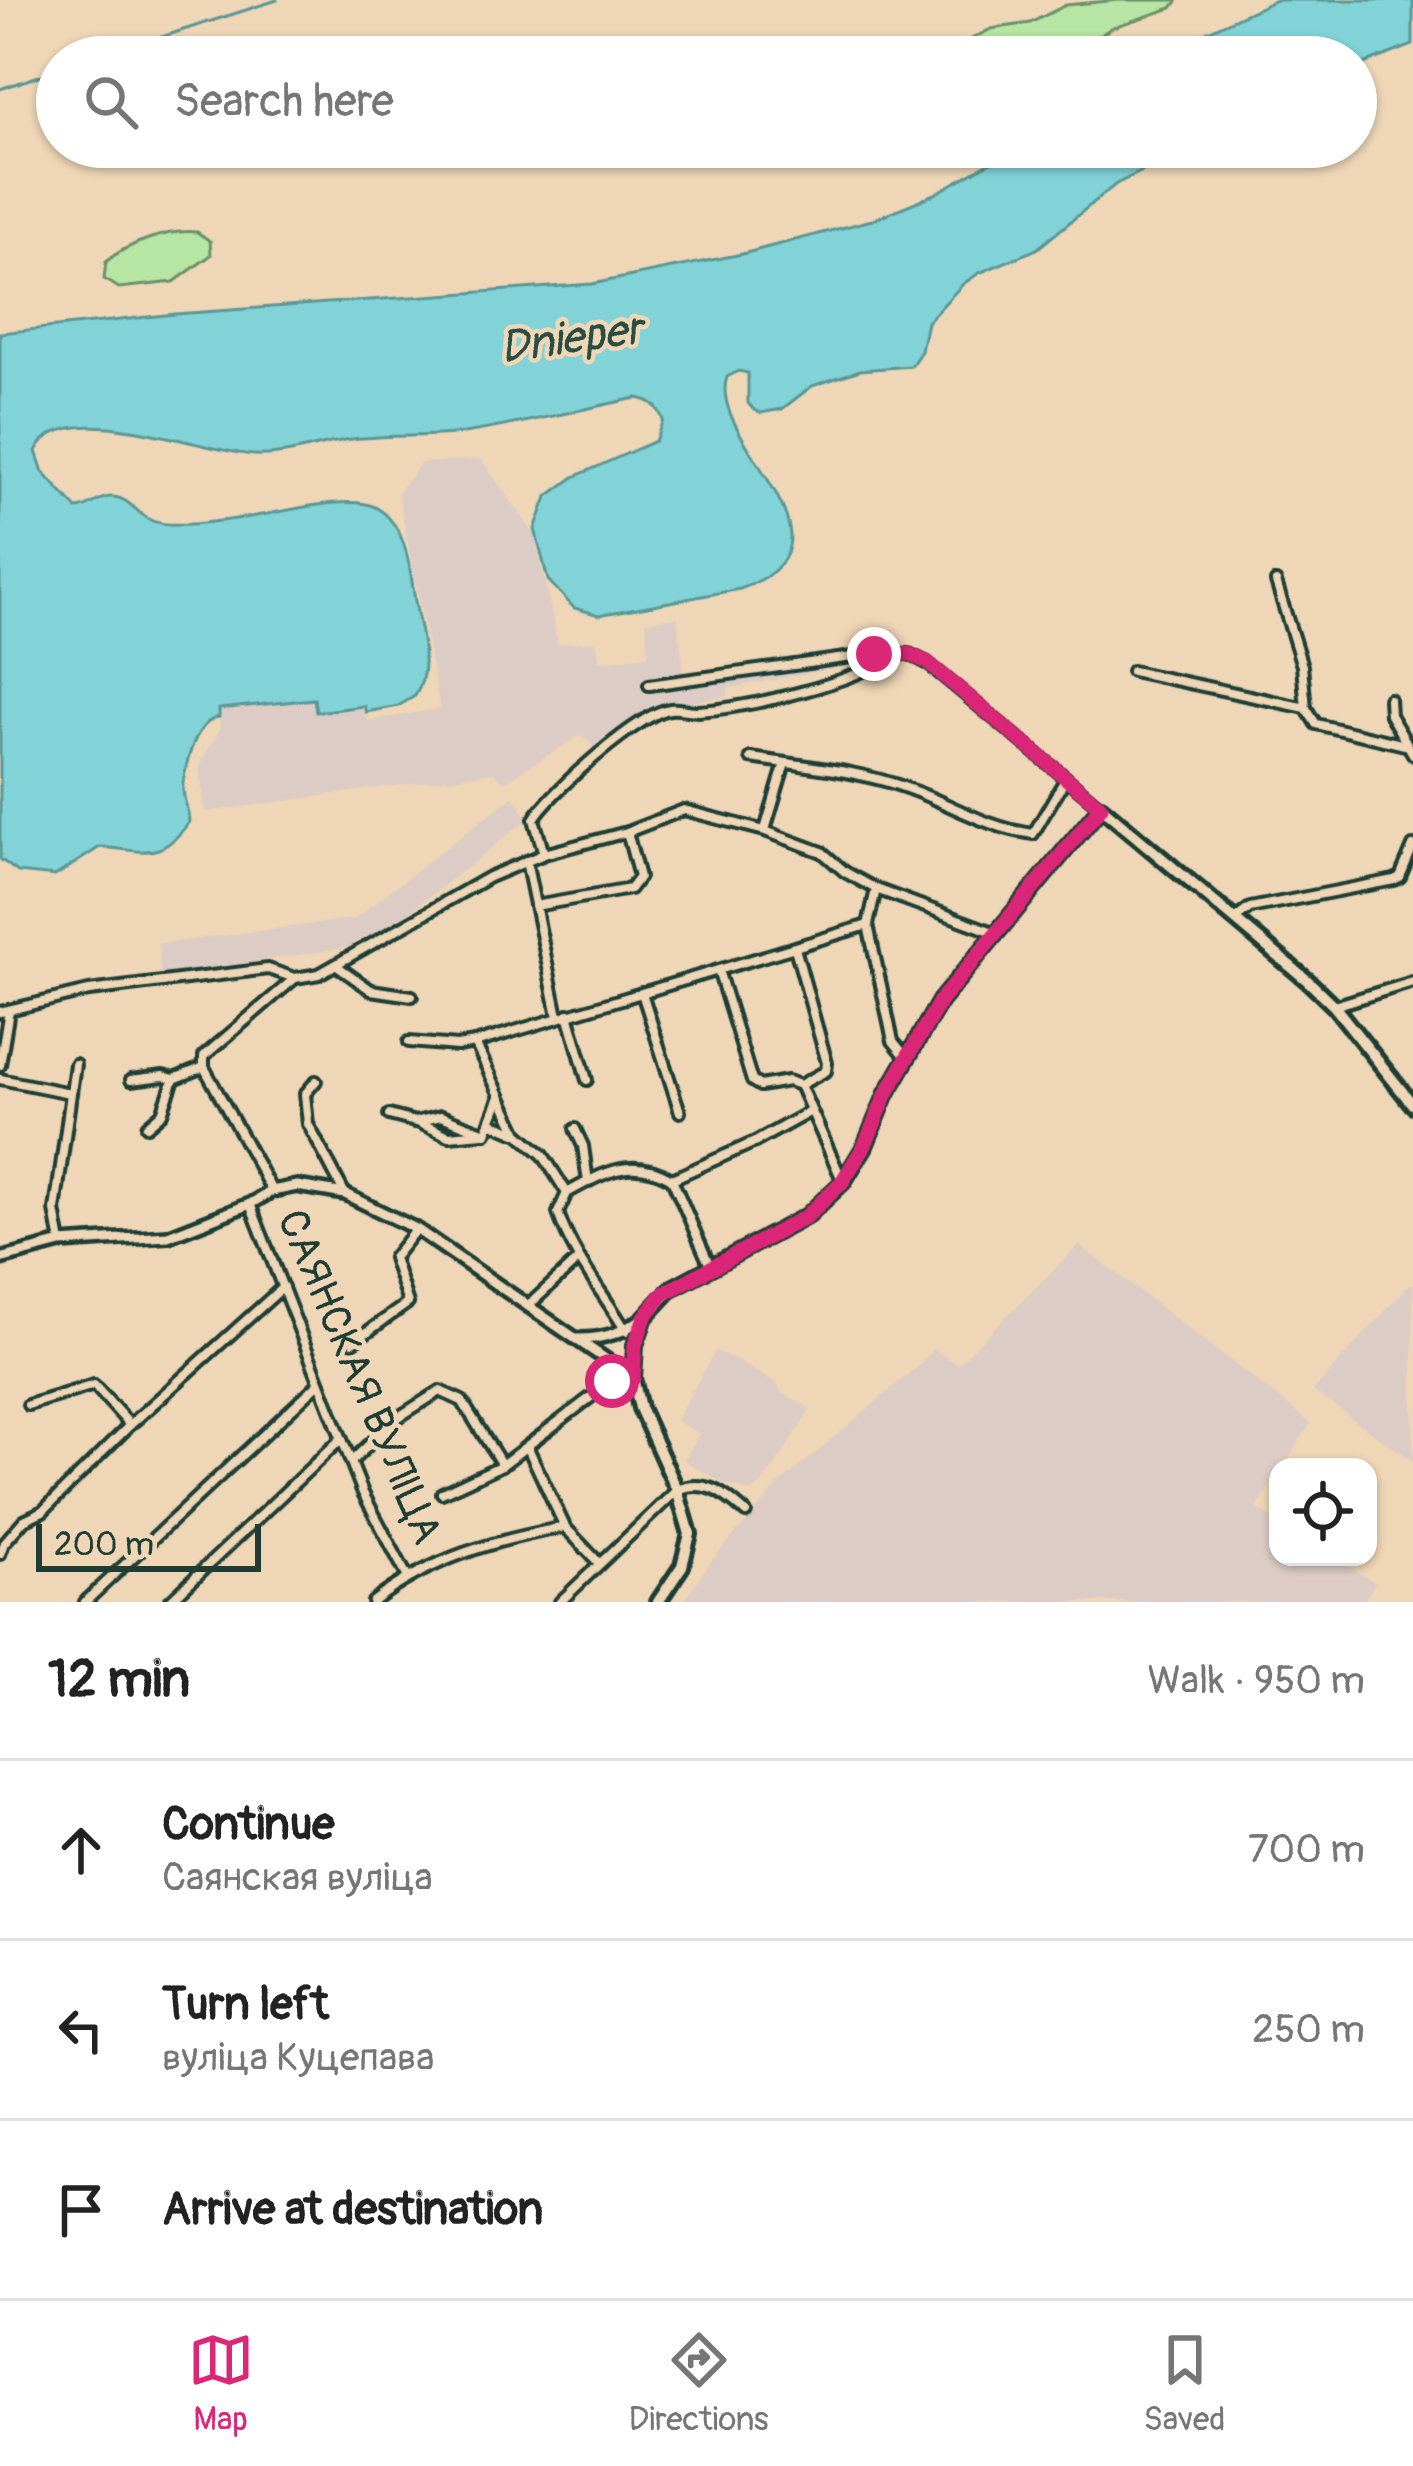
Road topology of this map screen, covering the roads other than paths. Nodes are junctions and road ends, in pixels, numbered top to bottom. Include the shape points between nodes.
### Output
1 (1276, 582) dead end
2 (896, 653) junction
3 (1132, 671) dead end
4 (649, 685) dead end
5 (1389, 699) dead end
6 (1306, 708) junction
7 (1405, 745) junction
8 (1413, 754) edge
9 (751, 758) dead end
10 (785, 763) junction
11 (1066, 778) junction
12 (1101, 807) junction
13 (764, 831) junction
14 (627, 832) junction
15 (1413, 846) edge
16 (544, 854) junction
17 (526, 862) junction
18 (876, 889) junction
19 (535, 906) junction
20 (1235, 919) junction
21 (868, 925) junction
22 (996, 933) junction
23 (795, 948) junction
24 (337, 966) junction
25 (718, 970) junction
26 (295, 978) junction
27 (1413, 982) edge
28 (642, 993) junction
29 (412, 996) dead end
30 (1334, 1006) junction
31 (4, 1011) edge
32 (563, 1015) junction
33 (409, 1042) dead end
34 (475, 1042) junction
35 (908, 1058) junction
36 (75, 1064) dead end
37 (0, 1065) edge
38 (204, 1066) junction
39 (0, 1079) edge
40 (174, 1079) junction
41 (131, 1080) dead end
42 (587, 1080) dead end
43 (316, 1081) dead end
44 (800, 1085) junction
45 (70, 1093) junction
46 (499, 1099) junction
47 (1413, 1105) edge
48 (812, 1111) junction
49 (680, 1112) dead end
50 (389, 1114) dead end
51 (415, 1122) junction
52 (147, 1126) dead end
53 (488, 1128) junction
54 (575, 1129) dead end
55 (518, 1133) junction
56 (672, 1179) junction
57 (588, 1181) junction
58 (842, 1182) junction
59 (272, 1190) junction
60 (567, 1192) junction
61 (345, 1194) junction
62 (250, 1204) junction
63 (416, 1229) junction
64 (61, 1243) junction
65 (0, 1259) edge
66 (578, 1260) junction
67 (710, 1266) junction
68 (283, 1287) junction
69 (529, 1305) junction
70 (645, 1317) junction
71 (626, 1331) junction
72 (579, 1339) junction
73 (353, 1342) dead end
74 (633, 1378) junction
75 (319, 1383) junction
76 (28, 1406) dead end
77 (130, 1425) junction
78 (341, 1439) junction
79 (528, 1448) junction
80 (353, 1460) junction
81 (502, 1465) junction
82 (677, 1490) junction
83 (442, 1493) dead end
84 (746, 1513) dead end
85 (566, 1527) junction
86 (0, 1554) edge
87 (599, 1563) junction
88 (407, 1576) junction
89 (85, 1602) edge
90 (169, 1602) edge
91 (373, 1602) edge
92 (560, 1602) edge
93 (658, 1602) edge

1 - 6 street
2 - 4 street
2 - 11 street via 937,669
2 - 16 street via 875,668 793,693 699,711 666,709 545,800 534,819
3 - 6 street
5 - 7 street
6 - 7 street via 1316,724
7 - 8 street
9 - 10 street
10 - 11 street via 909,789 1033,834
10 - 13 street
11 - 12 street
12 - 20 main road
12 - 22 main road
13 - 14 street via 684,810
13 - 18 street via 822,852
14 - 16 street
14 - 19 street via 639,877 630,889
15 - 20 street via 1394,880 1250,908
16 - 17 street
17 - 19 street
17 - 24 street
18 - 21 street
18 - 22 street
19 - 32 street
20 - 30 main road
21 - 23 street
21 - 35 street via 892,1042
22 - 35 main road via 940,1001
23 - 25 street
23 - 44 street via 827,1063
24 - 26 street
24 - 29 street via 371,991
25 - 28 street
25 - 44 street via 752,1081
26 - 31 street via 268,969
26 - 38 street via 204,1056
27 - 30 street
28 - 32 street
28 - 49 street
30 - 47 main road
31 - 37 street
32 - 34 street
32 - 42 street
33 - 34 street
34 - 46 street
35 - 58 main road
36 - 45 street
38 - 40 street
38 - 59 street, САЯНСКАЯ ВУЛІЦА
39 - 45 street
40 - 41 street
40 - 52 street via 162,1113
43 - 61 street, САЯНСКАЯ ВУЛІЦА via 305,1094 308,1124
44 - 48 street
45 - 64 street via 55,1210
46 - 53 street
46 - 55 street
48 - 56 street
48 - 58 street
50 - 51 street
51 - 53 street via 440,1116
51 - 53 street via 449,1136
53 - 55 street
54 - 57 street
55 - 60 street
56 - 57 street via 649,1166
56 - 67 street
57 - 60 street
58 - 67 main road via 807,1216
59 - 61 street
59 - 62 street
60 - 66 street via 558,1213
61 - 63 street
62 - 64 street via 168,1236
62 - 68 street, САЯНСКАЯ ВУЛІЦА
63 - 69 street
63 - 73 street via 393,1258 408,1303
64 - 65 street
66 - 69 street
66 - 71 street
67 - 70 main road via 670,1289
68 - 75 street, САЯНСКАЯ ВУЛІЦА
68 - 77 street
69 - 72 street
70 - 71 street
70 - 74 main road
71 - 72 street
72 - 74 street
74 - 79 street via 612,1381
74 - 82 main road
75 - 78 street, САЯНСКАЯ ВУЛІЦА
75 - 89 street
76 - 77 street via 94,1385
77 - 86 street via 24,1520
78 - 80 street, САЯНСКАЯ ВУЛІЦА
78 - 90 street
79 - 81 street
79 - 85 street
80 - 81 street via 440,1391 462,1401
80 - 88 street, САЯНСКАЯ ВУЛІЦА
81 - 83 street
82 - 84 street via 693,1484 721,1491
82 - 87 street
82 - 93 main road via 690,1534 682,1566
85 - 87 street
85 - 88 street via 513,1537
87 - 92 street
88 - 91 street

